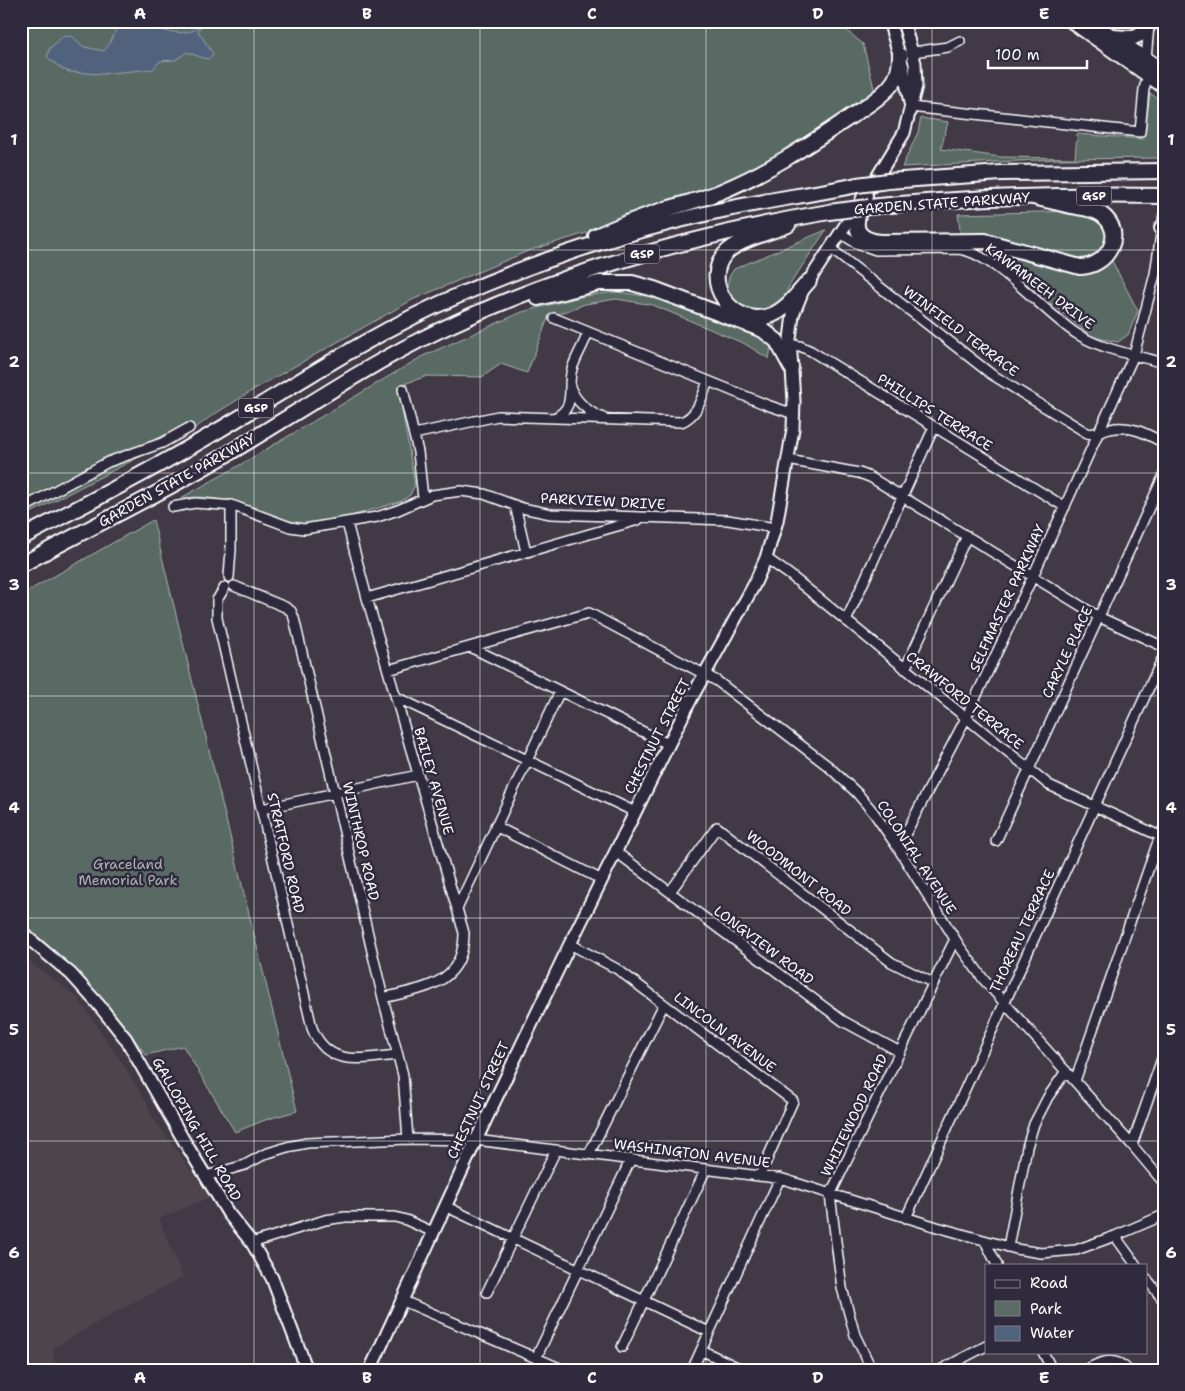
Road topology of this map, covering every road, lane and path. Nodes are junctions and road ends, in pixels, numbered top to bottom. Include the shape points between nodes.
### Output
1 (889, 21) edge
2 (903, 21) edge
3 (1072, 21) edge
4 (1089, 21) edge
5 (1149, 23) edge
6 (1112, 36) junction
7 (960, 41) dead end
8 (906, 54) junction
9 (1146, 60) junction
10 (1164, 72) edge
11 (1148, 75) junction
12 (1164, 86) edge
13 (910, 107) junction
14 (1159, 171) edge
15 (864, 196) junction
16 (1159, 196) edge
17 (1033, 197) junction
18 (829, 212) junction
19 (1163, 224) edge
20 (840, 233) junction
21 (830, 248) junction
22 (1159, 275) edge
23 (492, 281) junction
24 (808, 281) junction
25 (744, 315) junction
26 (554, 318) dead end
27 (461, 320) junction
28 (588, 332) junction
29 (790, 345) junction
30 (1134, 355) junction
31 (1164, 363) edge
32 (791, 367) junction
33 (708, 381) junction
34 (403, 389) dead end
35 (571, 389) junction
36 (794, 414) junction
37 (554, 418) junction
38 (610, 420) junction
39 (934, 427) junction
40 (189, 428) dead end
41 (414, 434) junction
42 (1097, 434) junction
43 (1164, 443) edge
44 (788, 460) junction
45 (1164, 475) edge
46 (903, 496) junction
47 (423, 498) junction
48 (231, 505) junction
49 (514, 506) junction
50 (173, 507) dead end
51 (1065, 507) junction
52 (21, 509) edge
53 (648, 518) junction
54 (347, 523) junction
55 (775, 528) junction
56 (967, 536) junction
57 (21, 538) edge
58 (526, 552) junction
59 (766, 558) junction
60 (21, 567) edge
61 (1033, 576) junction
62 (229, 587) junction
63 (367, 598) junction
64 (1099, 617) junction
65 (846, 621) junction
66 (470, 647) junction
67 (1164, 647) edge
68 (1164, 655) edge
69 (905, 669) junction
70 (388, 670) junction
71 (704, 675) junction
72 (560, 691) junction
73 (396, 697) junction
74 (966, 718) junction
75 (668, 744) junction
76 (527, 760) junction
77 (1029, 769) junction
78 (418, 775) junction
79 (336, 792) junction
80 (1095, 806) junction
81 (262, 809) junction
82 (635, 812) junction
83 (495, 826) junction
84 (1162, 834) edge
85 (996, 841) dead end
86 (898, 848) junction
87 (616, 852) junction
88 (602, 880) junction
89 (670, 892) junction
90 (457, 908) junction
91 (21, 932) edge
92 (955, 939) junction
93 (570, 944) junction
94 (933, 983) junction
95 (383, 998) junction
96 (1004, 1003) junction
97 (664, 1004) junction
98 (900, 1052) junction
99 (1164, 1053) edge
100 (398, 1054) junction
101 (1066, 1071) junction
102 (1075, 1081) junction
103 (408, 1139) junction
104 (476, 1140) junction
105 (1132, 1144) junction
106 (556, 1150) junction
107 (589, 1154) junction
108 (631, 1159) junction
109 (706, 1169) junction
110 (760, 1175) junction
111 (206, 1176) junction
112 (780, 1178) junction
113 (1164, 1183) edge
114 (831, 1194) junction
115 (445, 1206) junction
116 (1164, 1215) edge
117 (906, 1218) junction
118 (433, 1232) junction
119 (1115, 1236) junction
120 (513, 1239) junction
121 (985, 1241) junction
122 (252, 1243) junction
123 (1008, 1247) junction
124 (997, 1264) edge
125 (1135, 1264) edge
126 (578, 1270) junction
127 (1148, 1281) edge
128 (487, 1292) dead end
129 (401, 1300) junction
130 (644, 1301) junction
131 (1164, 1301) edge
132 (709, 1332) junction
133 (622, 1346) dead end
134 (985, 1347) edge
135 (701, 1350) junction
136 (1043, 1354) edge
137 (536, 1358) junction
138 (959, 1365) edge
139 (562, 1369) edge
140 (307, 1370) edge
141 (370, 1370) edge
142 (692, 1370) edge
143 (743, 1370) edge
144 (872, 1370) edge
145 (940, 1370) edge
146 (1052, 1370) edge
147 (1084, 1370) edge
148 (1128, 1370) edge

1 - 8 main road, CHESTNUT STREET
2 - 8 main road, CHESTNUT STREET
3 - 11 highway
4 - 6 highway
5 - 6 highway via 1144,32 1135,37
5 - 9 street
6 - 9 highway
7 - 8 street via 948,47
8 - 13 main road, CHESTNUT STREET
8 - 23 highway via 884,92 821,137 768,169 722,191 620,226
9 - 10 highway
11 - 12 highway
11 - 13 street via 1140,132
13 - 15 main road, CHESTNUT STREET via 898,144
14 - 15 highway, GARDEN STATE PARKWAY / GSP, bridge via 1000,173 888,181
15 - 17 highway, GARDEN STATE PARKWAY / GSP via 937,201
15 - 17 highway via 856,226 861,235 872,241 985,241 1080,267 1092,266 1106,256 1113,234 1103,215
15 - 18 highway, GARDEN STATE PARKWAY / GSP, bridge
15 - 20 main road, CHESTNUT STREET
15 - 23 highway, GARDEN STATE PARKWAY / GSP via 754,204 684,219 595,244
16 - 17 highway, GARDEN STATE PARKWAY / GSP
18 - 25 highway via 746,241 725,254 717,271 719,291 728,305
18 - 27 highway, GARDEN STATE PARKWAY / GSP via 742,228 657,250 555,283
19 - 22 street, SELFMASTER PARKWAY
20 - 21 main road, CHESTNUT STREET
20 - 30 street, KAWAMEEH DRIVE via 876,250 953,248 971,251 1010,278 1079,335 1101,346
21 - 24 main road, CHESTNUT STREET
21 - 42 street, WINFIELD TERRACE via 991,374 1087,433
22 - 30 street, SELFMASTER PARKWAY
23 - 57 highway, GARDEN STATE PARKWAY / GSP via 382,333 197,444
24 - 25 highway via 776,313 761,318
24 - 29 main road, CHESTNUT STREET via 793,315
25 - 29 highway via 772,328
26 - 28 street
27 - 32 highway via 587,285 632,283 763,330 777,341
27 - 60 highway, GARDEN STATE PARKWAY / GSP via 388,356 212,463
28 - 33 street
28 - 35 street via 572,368
29 - 32 main road, CHESTNUT STREET
29 - 39 street, PHILLIPS TERRACE via 811,351
30 - 31 street, KAWAMEEH DRIVE
30 - 42 street, SELFMASTER PARKWAY
32 - 36 main road, CHESTNUT STREET
33 - 36 street
33 - 38 street via 696,410 684,421
34 - 41 street
35 - 37 street via 565,409
35 - 38 street via 589,411
36 - 44 main road, CHESTNUT STREET
37 - 38 street
37 - 41 street via 492,416
39 - 46 street
39 - 51 street, PHILLIPS TERRACE
40 - 52 street via 162,443 108,462
41 - 47 street
42 - 43 street via 1111,428 1130,428
42 - 51 street, SELFMASTER PARKWAY
44 - 46 street via 862,474
44 - 55 main road, CHESTNUT STREET
45 - 64 street, CARYLE PLACE
46 - 56 street
46 - 65 street
47 - 49 street, PARKVIEW DRIVE via 438,493 467,492 490,496
47 - 54 street, PARKVIEW DRIVE via 391,512
48 - 50 street, PARKVIEW DRIVE via 195,503
48 - 54 street, PARKVIEW DRIVE via 294,528 312,529
48 - 62 street, STRATFORD ROAD via 229,577 224,580
49 - 53 street, PARKVIEW DRIVE via 559,515
49 - 58 street
51 - 61 street, SELFMASTER PARKWAY
53 - 55 street, PARKVIEW DRIVE via 732,520
53 - 58 street
54 - 63 street, BAILEY AVENUE
55 - 59 main road, CHESTNUT STREET
56 - 61 street
56 - 69 street
58 - 63 street
59 - 65 street, CRAWFORD TERRACE
59 - 71 main road, CHESTNUT STREET
61 - 64 street
61 - 74 street, SELFMASTER PARKWAY
62 - 79 street, WINTHROP ROAD via 285,607 293,614
62 - 81 street, STRATFORD ROAD via 217,600 217,618
63 - 70 street, BAILEY AVENUE
64 - 67 street
64 - 77 street, CARYLE PLACE
65 - 69 street, CRAWFORD TERRACE
66 - 70 street
66 - 71 street, COLONIAL AVENUE via 589,612
66 - 72 street
68 - 80 street, THOREAU TERRACE
69 - 74 street, CRAWFORD TERRACE
70 - 73 street, BAILEY AVENUE
71 - 75 main road, CHESTNUT STREET
71 - 86 street, COLONIAL AVENUE via 717,681 828,766 874,813
72 - 75 street
72 - 76 street
73 - 76 street
73 - 78 street, BAILEY AVENUE
74 - 77 street, CRAWFORD TERRACE
74 - 86 street, SELFMASTER PARKWAY
75 - 82 main road, CHESTNUT STREET
76 - 82 street
76 - 83 street
77 - 80 street, CRAWFORD TERRACE via 1051,787
77 - 85 street, CARYLE PLACE
78 - 79 street
78 - 90 street, BAILEY AVENUE
79 - 81 street
79 - 95 street, WINTHROP ROAD
80 - 84 street, CRAWFORD TERRACE
80 - 96 street, THOREAU TERRACE
81 - 100 street, STRATFORD ROAD via 315,1036 323,1047 346,1059
82 - 87 main road, CHESTNUT STREET
83 - 88 street
83 - 90 street
84 - 102 street
86 - 92 street, COLONIAL AVENUE
87 - 88 main road, CHESTNUT STREET
87 - 89 street, LONGVIEW ROAD
88 - 93 main road, CHESTNUT STREET
89 - 94 street, WOODMONT ROAD via 717,826 891,962
89 - 98 street, LONGVIEW ROAD via 844,1021
90 - 95 street, BAILEY AVENUE via 464,944 452,972 436,984
91 - 111 main road, GALLOPING HILL ROAD via 71,974 126,1039
92 - 94 street, WHITEWOOD ROAD
92 - 96 street, COLONIAL AVENUE
93 - 97 street, LINCOLN AVENUE via 617,969
93 - 104 main road, CHESTNUT STREET
94 - 98 street, WHITEWOOD ROAD
95 - 100 street, WINTHROP ROAD
96 - 101 street, COLONIAL AVENUE
96 - 117 street, THOREAU TERRACE
97 - 107 street
97 - 110 street, LINCOLN AVENUE via 793,1100
98 - 114 street, WHITEWOOD ROAD
99 - 105 street
100 - 103 street, WINTHROP ROAD via 403,1074
101 - 102 street, COLONIAL AVENUE
101 - 123 street via 1034,1124
102 - 105 street, COLONIAL AVENUE
103 - 104 street, WASHINGTON AVENUE
103 - 111 street, WASHINGTON AVENUE via 307,1143
104 - 106 street, WASHINGTON AVENUE
104 - 115 main road, CHESTNUT STREET
105 - 113 street, COLONIAL AVENUE
106 - 107 street, WASHINGTON AVENUE
106 - 120 street
107 - 108 street, WASHINGTON AVENUE
108 - 109 street, WASHINGTON AVENUE
108 - 126 street
109 - 110 street, WASHINGTON AVENUE
109 - 130 street
110 - 112 street, WASHINGTON AVENUE
111 - 122 main road, GALLOPING HILL ROAD via 228,1213
112 - 114 street, WASHINGTON AVENUE
112 - 132 street
114 - 117 street, WASHINGTON AVENUE
114 - 144 street, WHITEWOOD ROAD via 842,1288 855,1335
115 - 118 main road, CHESTNUT STREET
115 - 120 street
116 - 119 street, WASHINGTON AVENUE
117 - 121 street, WASHINGTON AVENUE
118 - 122 street via 395,1216 345,1217
118 - 129 main road, CHESTNUT STREET
119 - 123 street, WASHINGTON AVENUE via 1059,1253
119 - 125 street
120 - 126 street
120 - 128 street
121 - 123 street, WASHINGTON AVENUE
121 - 124 street
122 - 140 main road, GALLOPING HILL ROAD via 272,1278
126 - 130 street
126 - 137 street
127 - 131 street
129 - 137 street
129 - 141 main road, CHESTNUT STREET
130 - 132 street
130 - 133 street
132 - 135 street
134 - 138 street
135 - 142 street
135 - 143 street
136 - 146 street
137 - 139 street
138 - 145 street
147 - 148 street via 1106,1360 1121,1363

